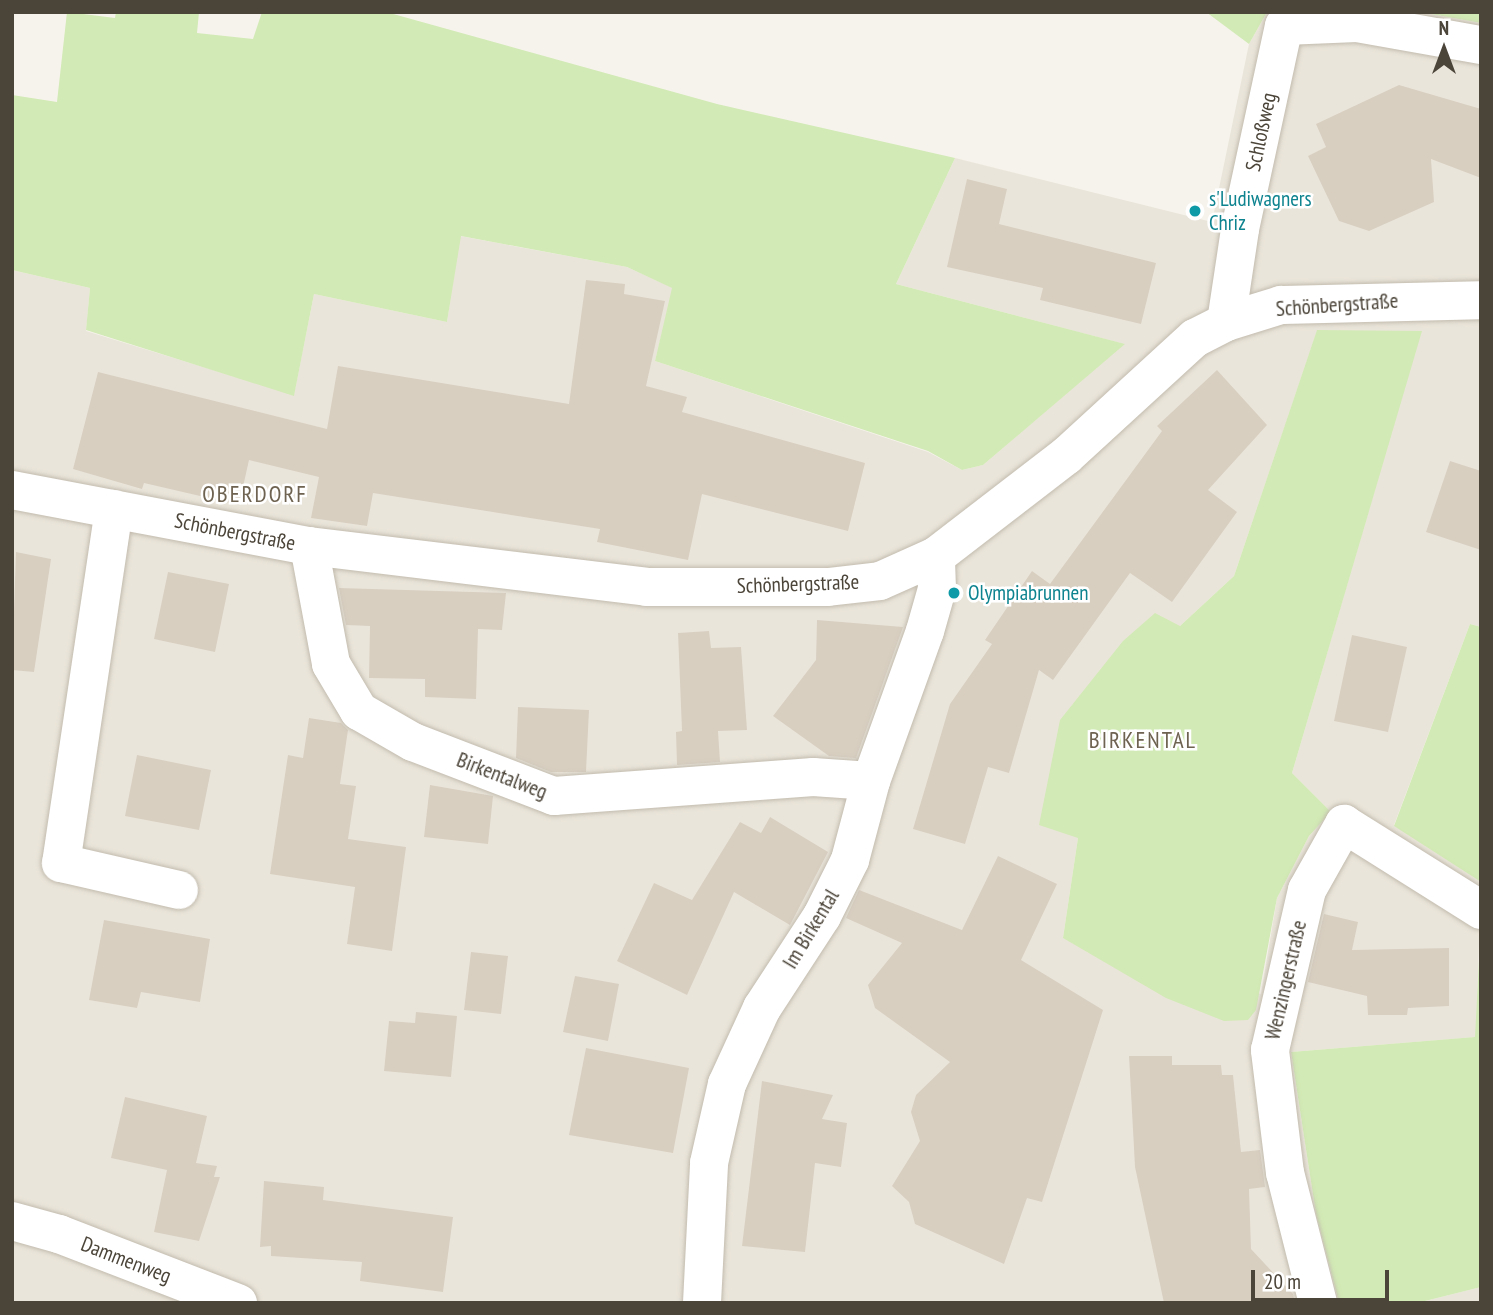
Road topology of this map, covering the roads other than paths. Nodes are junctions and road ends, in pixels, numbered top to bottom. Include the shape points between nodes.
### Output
1 (1481, 45) edge
2 (1481, 300) edge
3 (1226, 322) junction
4 (12, 491) edge
5 (114, 509) junction
6 (309, 546) junction
7 (936, 556) junction
8 (872, 781) junction
9 (179, 890) dead end
10 (1481, 910) edge
11 (12, 1222) edge
12 (238, 1303) edge
13 (702, 1303) edge
14 (1318, 1303) edge

1 - 3 street, Schloßweg via 1357,23 1284,26 1240,229
2 - 3 street, Schönbergstraße via 1281,305
3 - 7 street, Schönbergstraße via 1195,338 1066,456
4 - 5 street, Schönbergstraße
5 - 6 street, Schönbergstraße
5 - 9 street via 61,863
6 - 7 street, Schönbergstraße via 646,587 828,587 880,581
6 - 8 street, Birkentalweg via 331,664 359,711 413,742 554,796 786,778
7 - 8 street, Im Birkental via 937,589
8 - 13 street, Im Birkental via 850,860 822,916 762,1008 727,1084 709,1163
10 - 14 street, Wenzingerstraße via 1344,824 1307,890 1270,1050 1285,1173
11 - 12 street, Dammenweg via 59,1234

